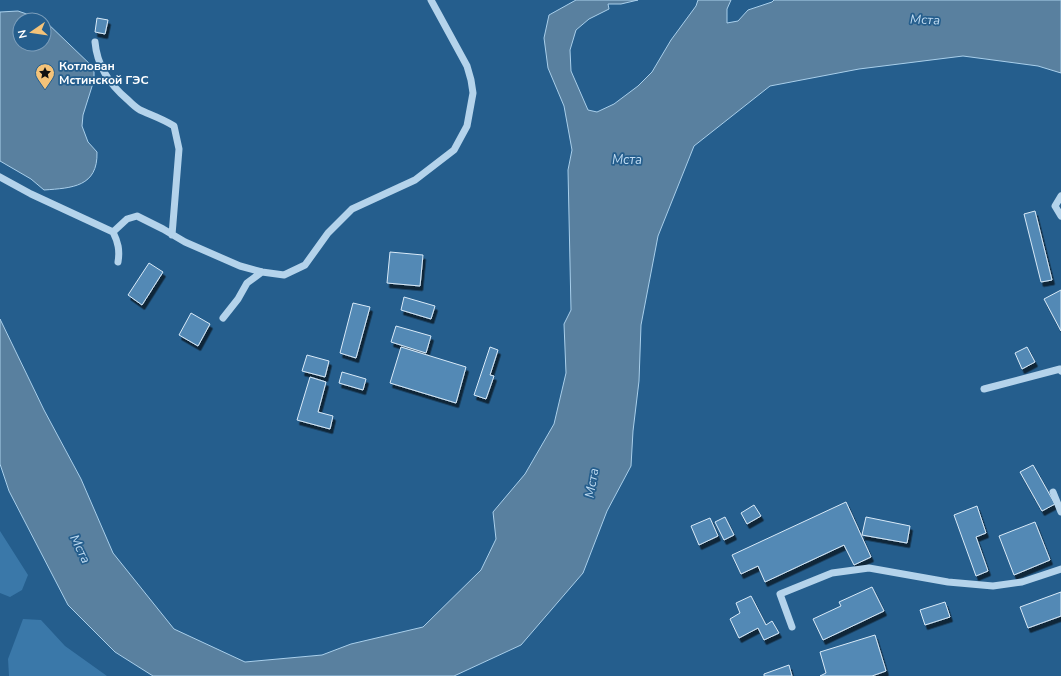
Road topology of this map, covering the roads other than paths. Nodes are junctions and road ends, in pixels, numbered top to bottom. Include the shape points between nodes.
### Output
1 (431, 0) edge
2 (95, 42) dead end
3 (0, 178) edge
4 (1061, 196) edge
5 (1061, 216) edge
6 (113, 232) junction
7 (172, 235) junction
8 (118, 262) dead end
9 (262, 272) junction
10 (223, 318) dead end
11 (1061, 371) edge
12 (984, 389) dead end
13 (1053, 492) dead end
14 (1061, 512) edge
15 (1061, 569) edge
16 (792, 627) dead end

1 - 9 street via 467,66 473,93 467,126 454,150 416,180 352,209 328,233 305,265 284,275
2 - 7 street via 102,70 119,93 139,109 174,126 179,149
3 - 6 street
4 - 5 street via 1055,206
6 - 7 street via 127,219 137,216
6 - 8 street via 118,241
7 - 9 street via 210,254
9 - 10 street via 247,283
11 - 12 street via 1060,369
13 - 14 street
15 - 16 street via 1022,582 993,586 948,582 869,568 832,573 780,594

